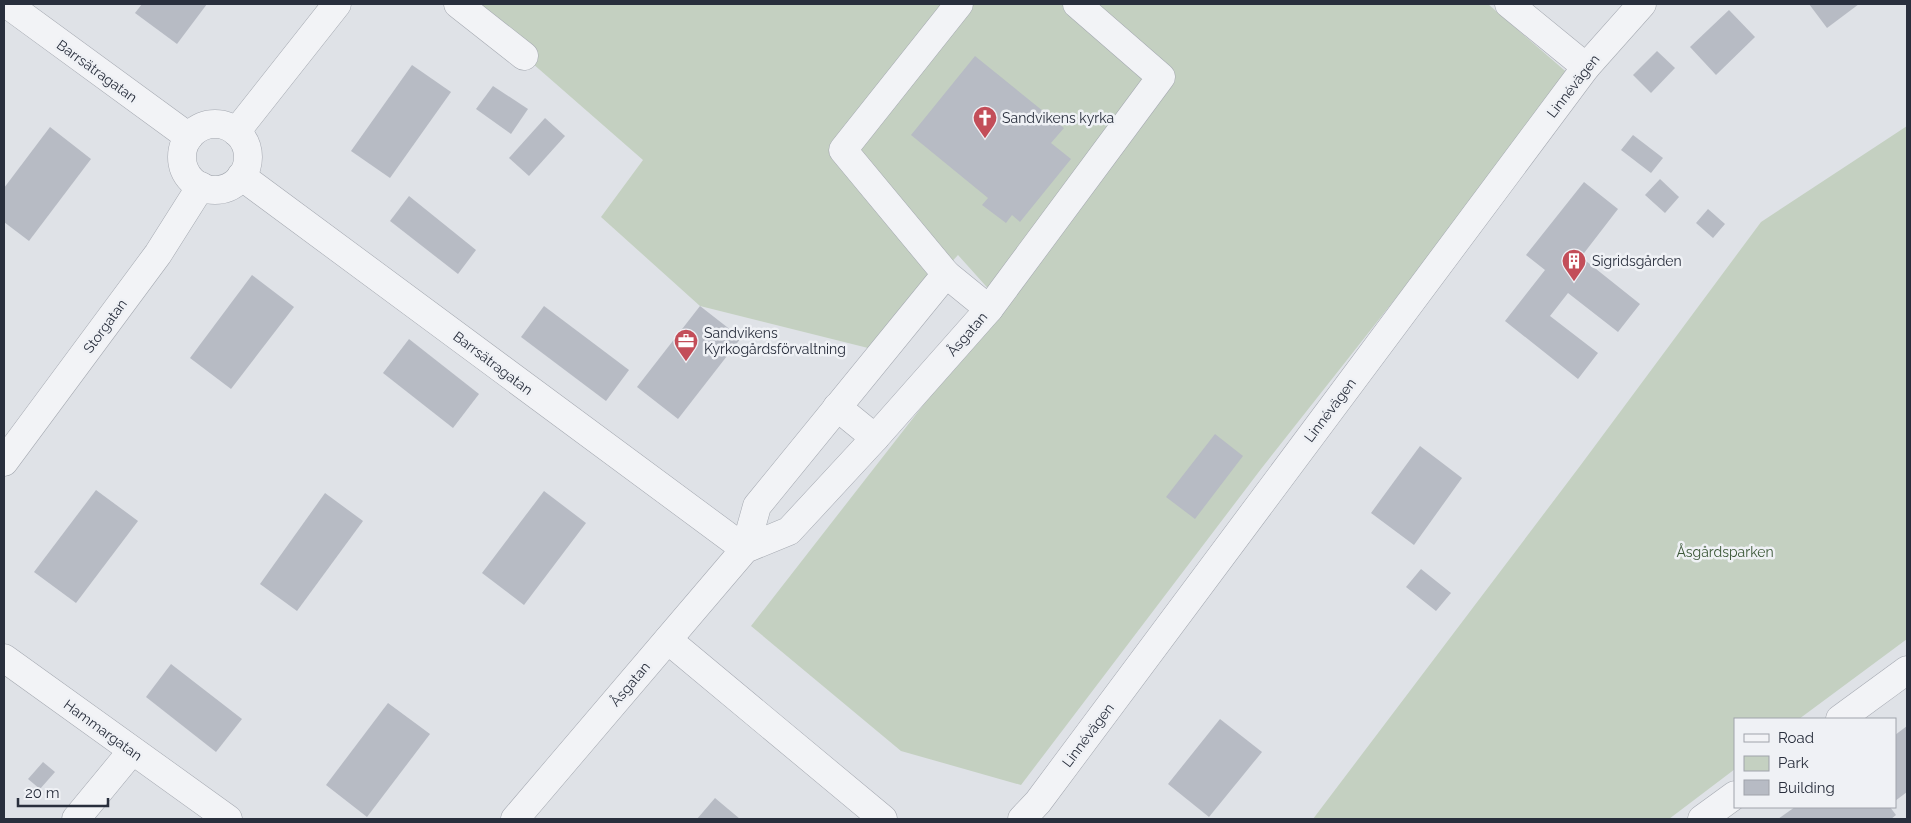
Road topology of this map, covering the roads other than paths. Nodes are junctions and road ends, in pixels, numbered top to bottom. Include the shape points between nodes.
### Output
1 (7, 4) edge
2 (337, 4) edge
3 (458, 4) edge
4 (958, 4) edge
5 (1077, 4) edge
6 (1509, 4) edge
7 (1642, 4) edge
8 (524, 56) dead end
9 (1586, 67) junction
10 (236, 132) junction
11 (188, 137) junction
12 (241, 176) junction
13 (201, 186) junction
14 (946, 274) junction
15 (989, 309) junction
16 (837, 407) junction
17 (875, 438) junction
18 (4, 462) edge
19 (745, 549) junction
20 (668, 640) junction
21 (4, 658) edge
22 (1907, 670) edge
23 (1841, 718) edge
24 (132, 751) junction
25 (1734, 796) edge
26 (76, 819) edge
27 (228, 819) edge
28 (515, 819) edge
29 (883, 819) edge
30 (1022, 819) edge
31 (1702, 819) edge

1 - 11 street, Barrsätragatan
2 - 10 street
3 - 8 street
4 - 14 street via 843,150
5 - 15 street via 1161,77
6 - 9 street
7 - 9 street, Linnévägen
9 - 30 street, Linnévägen via 1038,802
10 - 11 street via 227,126 206,125
10 - 12 street via 247,148 248,158
11 - 13 street via 183,165 187,174
12 - 13 street via 235,183 218,190
12 - 19 street, Barrsätragatan
13 - 18 street, Storgatan via 158,254
14 - 15 street, Åsgatan
14 - 16 street, Åsgatan
15 - 17 street, Åsgatan
16 - 17 street
16 - 19 street, Åsgatan via 757,506
17 - 19 street, Åsgatan via 789,531
19 - 20 street, Åsgatan
20 - 28 street, Åsgatan
20 - 29 street
21 - 24 street, Hammargatan
22 - 23 street
24 - 26 street
24 - 27 street, Hammargatan
25 - 31 street

